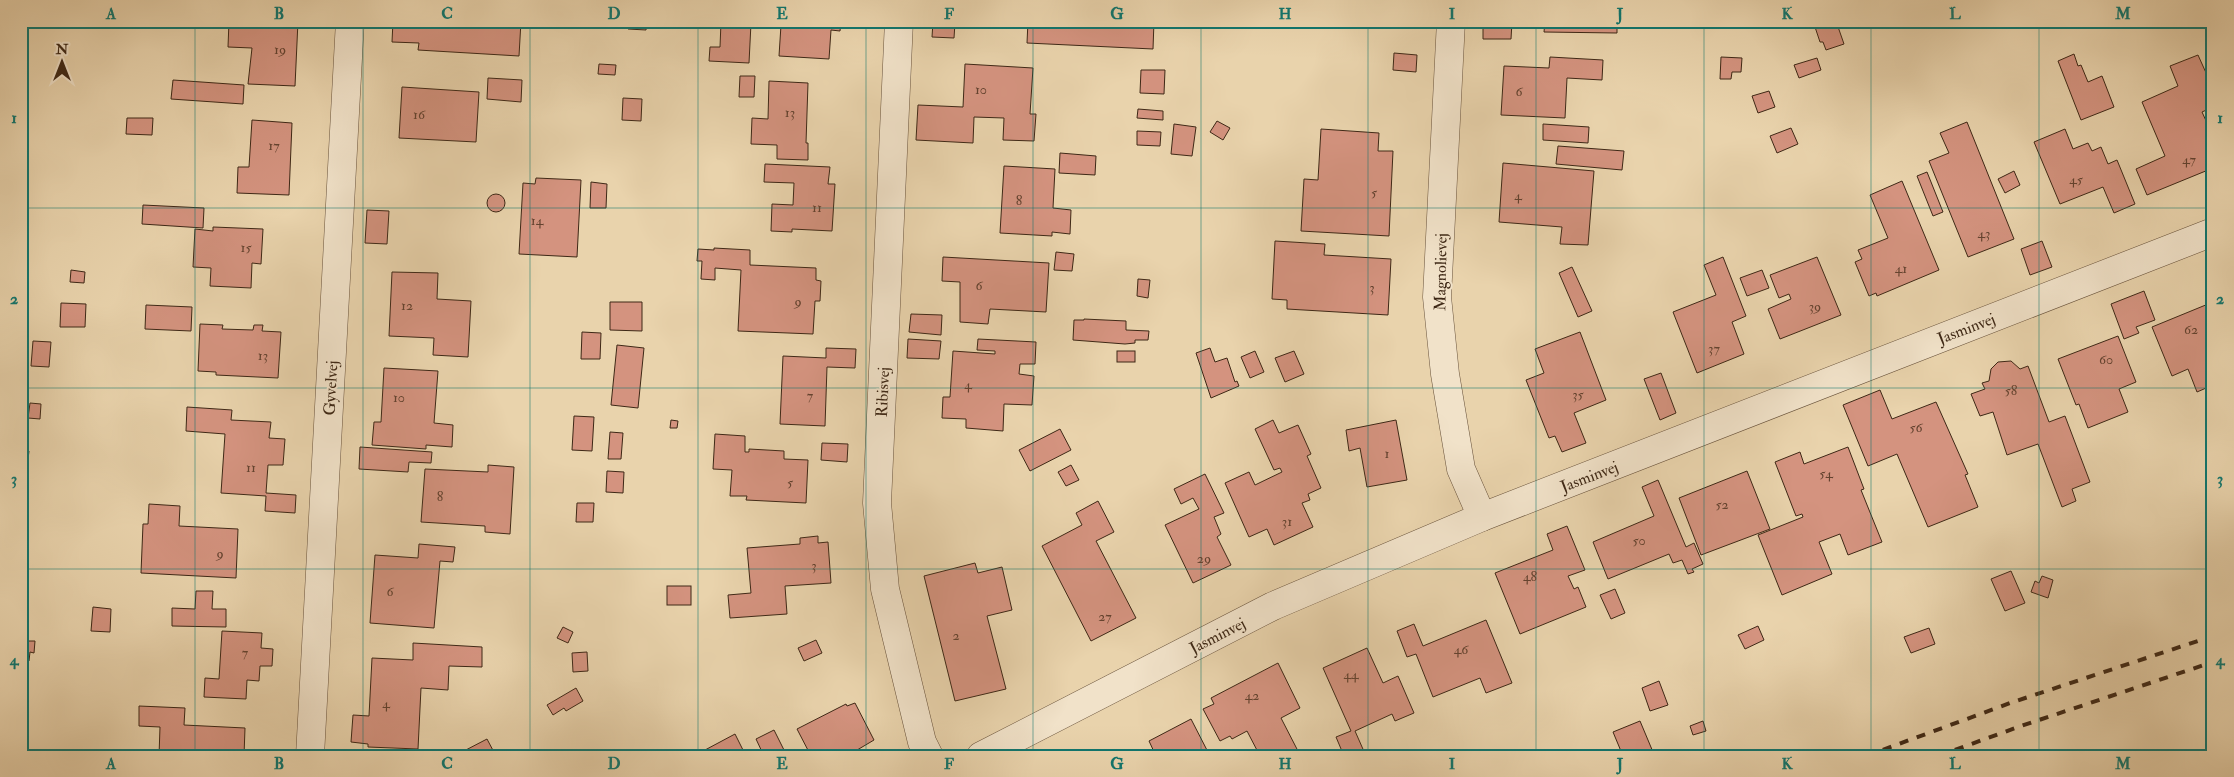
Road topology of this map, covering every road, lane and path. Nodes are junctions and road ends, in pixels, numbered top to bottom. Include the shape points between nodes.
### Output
1 (350, 21) edge
2 (899, 21) edge
3 (1451, 21) edge
4 (2213, 232) edge
5 (1482, 518) junction
6 (310, 756) edge
7 (929, 756) edge
8 (981, 756) edge

1 - 6 street, Gyvelvej
2 - 7 street, Ribisvej via 877,503 884,589 922,742
3 - 5 street, Magnolievej via 1437,297 1444,374 1461,469
4 - 5 street, Jasminvej
5 - 8 street, Jasminvej via 1273,606

